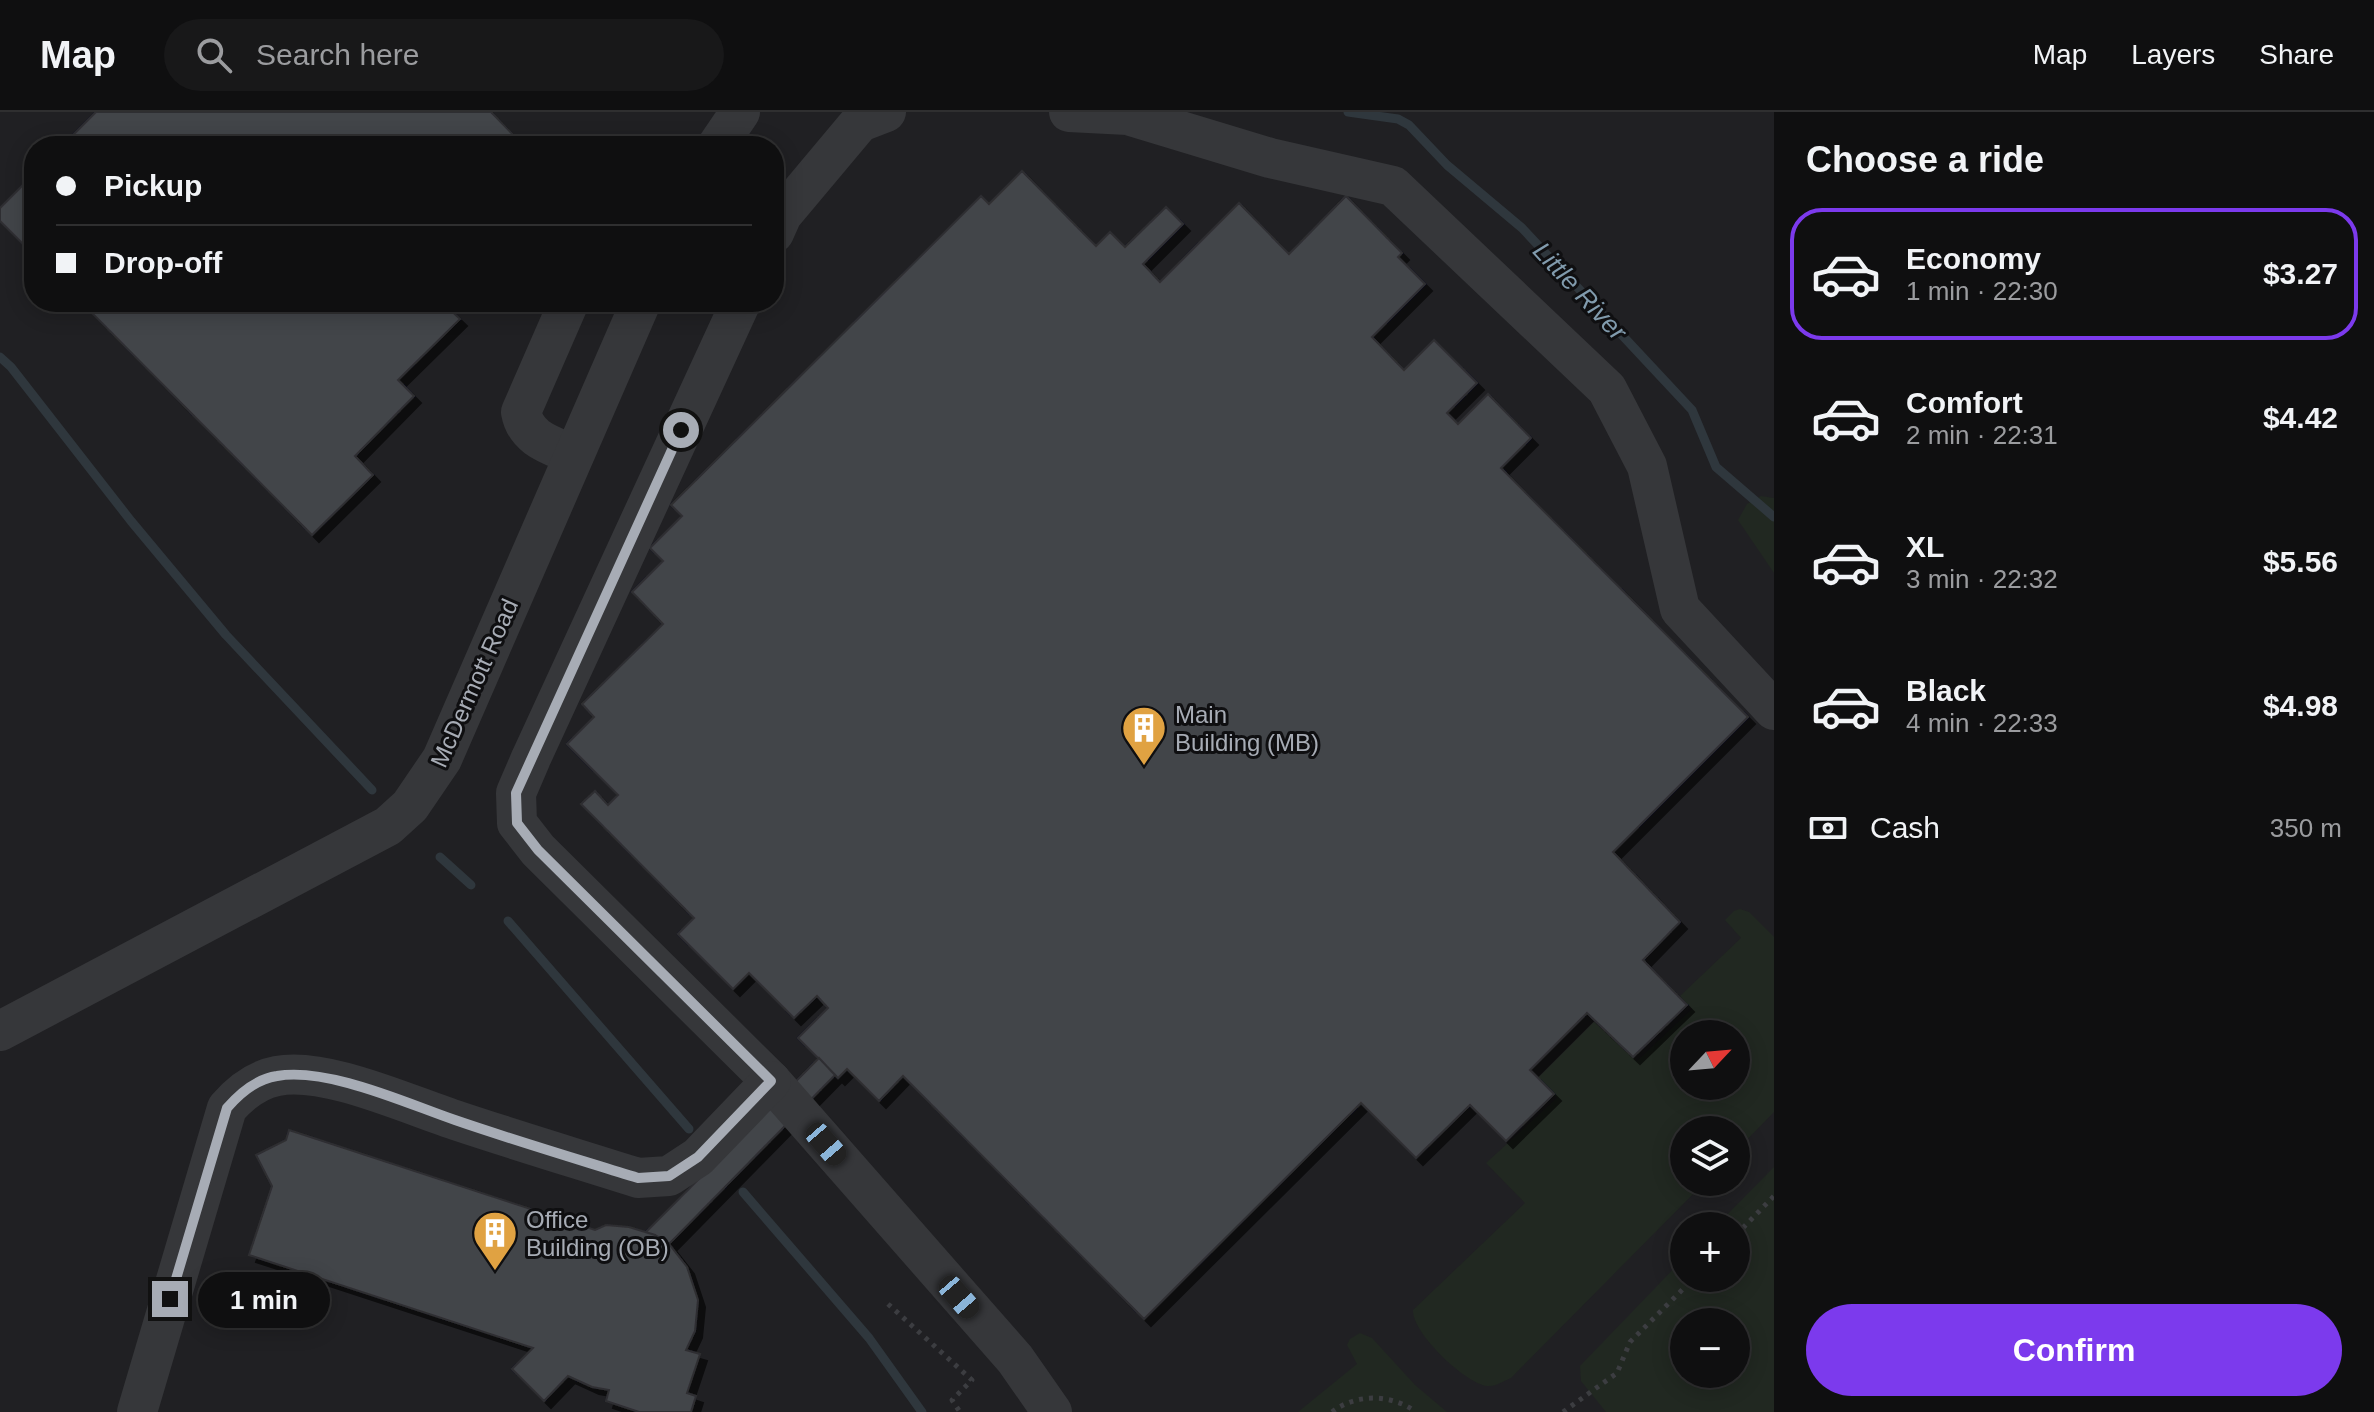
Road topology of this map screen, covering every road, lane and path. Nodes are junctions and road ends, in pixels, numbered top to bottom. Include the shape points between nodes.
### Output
1 (740, 112) edge
2 (1069, 112) edge
3 (864, 115) edge
4 (724, 136) edge
5 (784, 213) edge
6 (565, 312) edge
7 (637, 312) edge
8 (736, 312) edge
9 (574, 455) junction
10 (1774, 710) edge
11 (0, 1031) edge
12 (771, 1081) junction
13 (1774, 1196) edge
14 (1750, 1221) edge
15 (1680, 1292) edge
16 (888, 1304) dead end
17 (137, 1412) edge
18 (960, 1412) edge
19 (1052, 1412) edge
20 (1332, 1412) edge
21 (1416, 1412) edge
22 (1563, 1412) edge

1 - 4 street
2 - 10 street via 1128,115 1270,158 1393,186 1607,389 1647,466 1680,609
3 - 5 street
6 - 9 street via 521,412 533,437
7 - 9 street, McDermott Road
8 - 12 street via 516,793 517,823 535,847
9 - 11 street, McDermott Road via 442,759 410,806 388,826
12 - 17 street via 698,1157 669,1176 638,1178 393,1096 313,1076 277,1076 243,1090 227,1108
12 - 19 street via 1015,1359
13 - 14 path
15 - 22 path via 1630,1342 1617,1373
16 - 18 path via 972,1380 952,1400
20 - 21 path via 1361,1399 1381,1398

